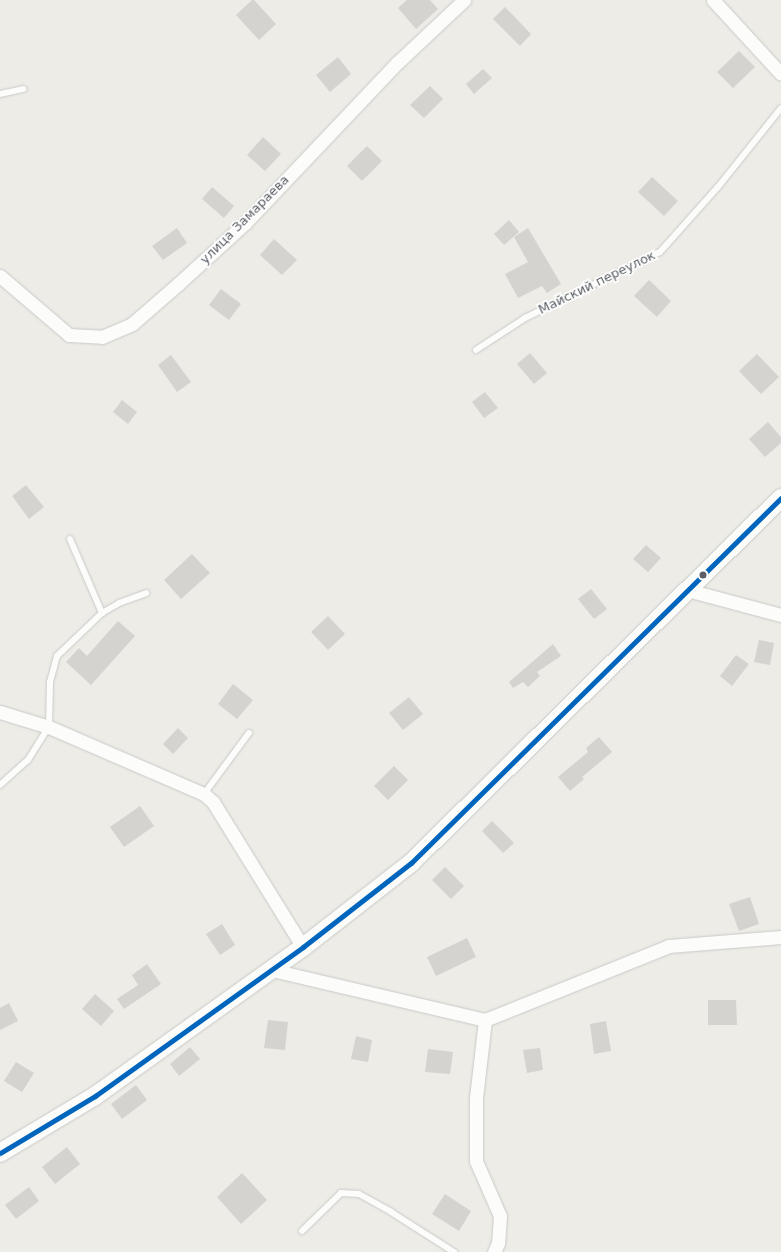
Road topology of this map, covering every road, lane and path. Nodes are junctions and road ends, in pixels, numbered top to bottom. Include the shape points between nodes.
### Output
1 (464, 0) edge
2 (713, 0) edge
3 (781, 74) edge
4 (23, 88) dead end
5 (0, 94) edge
6 (781, 108) edge
7 (0, 276) edge
8 (476, 350) dead end
9 (781, 498) edge
10 (70, 539) dead end
11 (688, 590) junction
12 (146, 593) dead end
13 (102, 613) junction
14 (781, 615) edge
15 (0, 712) edge
16 (49, 727) junction
17 (249, 733) dead end
18 (0, 785) edge
19 (204, 794) junction
20 (781, 937) edge
21 (303, 947) junction
22 (272, 970) junction
23 (485, 1020) junction
24 (0, 1153) edge
25 (302, 1231) dead end
26 (454, 1252) edge
27 (494, 1252) edge

1 - 7 street, улица Замараева via 398,62 245,223 132,324 102,337 69,335
2 - 3 street
4 - 5 lane
6 - 8 lane, Майский переулок via 718,187 660,252 525,318
9 - 11 street
10 - 13 lane
11 - 14 street
11 - 21 street via 411,863
12 - 13 lane via 119,603
13 - 16 lane via 57,656 50,682
15 - 16 street
16 - 18 lane via 28,760
16 - 19 street
17 - 19 lane
19 - 21 street via 213,802
20 - 23 street via 669,946
21 - 22 street
22 - 23 street
22 - 24 street via 95,1096
23 - 27 street via 476,1098 476,1161 500,1216 498,1243
25 - 26 lane via 341,1193 359,1194

